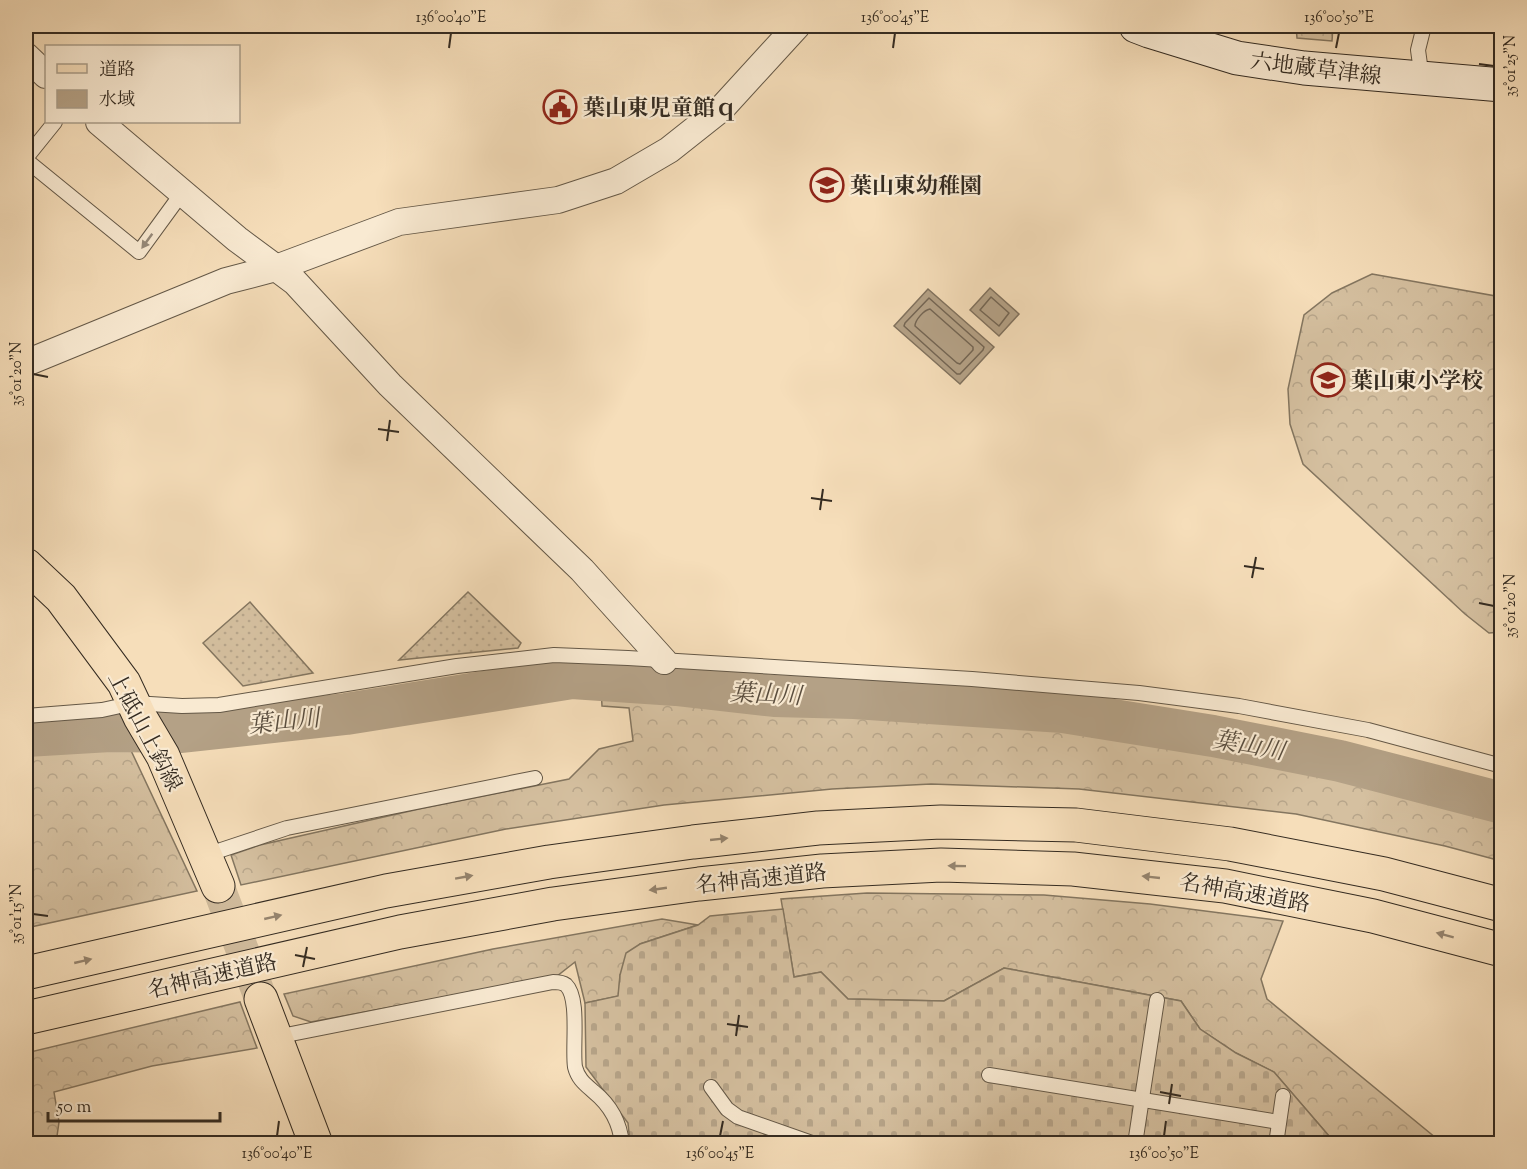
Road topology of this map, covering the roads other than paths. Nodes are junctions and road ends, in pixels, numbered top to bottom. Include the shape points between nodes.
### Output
1 (798, 26) edge
2 (1136, 26) edge
3 (1424, 26) edge
4 (26, 56) edge
5 (45, 74) edge
6 (1422, 79) junction
7 (1502, 85) edge
8 (54, 123) edge
9 (100, 123) edge
10 (26, 159) edge
11 (182, 194) junction
12 (276, 268) junction
13 (26, 363) edge
14 (26, 565) edge
15 (664, 661) junction
16 (137, 710) junction
17 (26, 716) edge
18 (1502, 766) edge
19 (535, 777) dead end
20 (206, 855) junction
21 (218, 886) tunnel mouth
22 (1502, 905) edge
23 (1502, 950) edge
24 (26, 973) edge
25 (261, 999) tunnel mouth
26 (1156, 1000) dead end
27 (26, 1019) edge
28 (276, 1037) junction
29 (989, 1076) dead end
30 (711, 1087) dead end
31 (1282, 1096) dead end
32 (1141, 1100) junction
33 (1279, 1122) junction
34 (316, 1143) edge
35 (622, 1143) edge
36 (815, 1143) edge
37 (1135, 1143) edge
38 (1275, 1143) edge

1 - 12 street via 722,108 669,150 616,181 558,200 399,222
2 - 6 main road, 六地蔵草津線 via 1237,58
3 - 6 lane via 1418,50
4 - 5 street
6 - 7 main road, 六地蔵草津線
8 - 10 lane
9 - 11 street
11 -> 10 lane via 139,252
11 - 12 street
12 - 13 street via 226,281
12 - 15 street via 295,282 390,385 582,570
14 - 16 main road, 上砥山上鈎線 via 61,598 124,683
15 - 16 lane via 554,655 457,666 219,705
15 - 18 lane via 1139,693 1239,706 1368,730
16 - 17 lane
16 - 20 main road, 上砥山上鈎線 via 163,756
19 - 20 lane via 287,828
20 - 21 main road, 上砥山上鈎線
24 -> 22 main road, 名神高速道路 via 386,891 549,862 818,828 941,822 1076,825 1230,844 1383,874
23 -> 27 main road, 名神高速道路 via 1373,916 1224,886 1073,869 942,865 811,872 553,904 400,932
25 - 28 main road
26 - 32 lane
28 - 34 main road
28 - 35 lane via 553,982 564,983 570,990 574,1009 573,1056 577,1073 582,1083 612,1111
29 - 32 lane
30 - 36 lane via 738,1117
31 - 33 lane
32 - 33 lane
32 - 37 lane
33 - 38 lane

